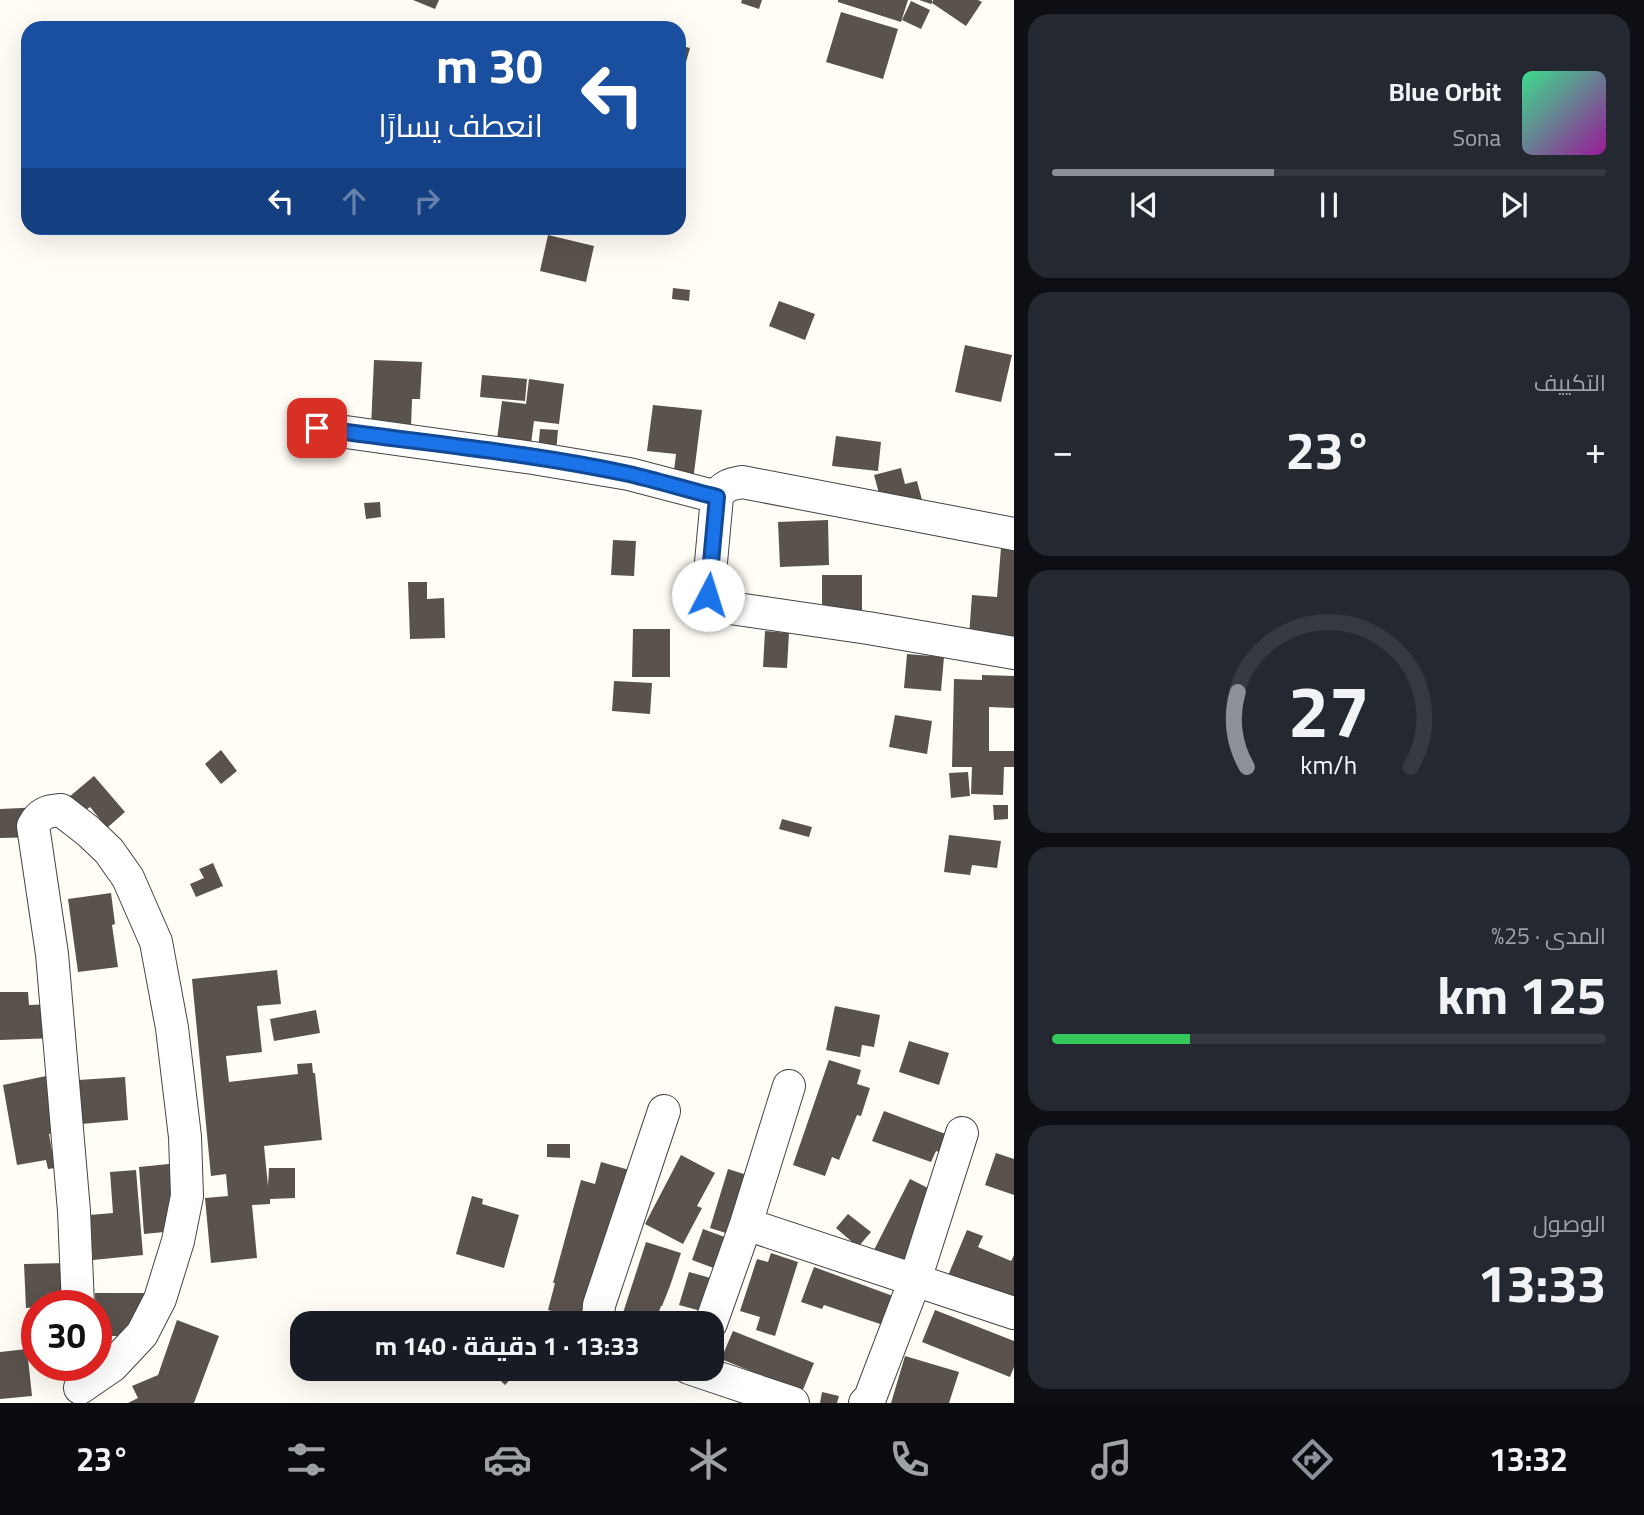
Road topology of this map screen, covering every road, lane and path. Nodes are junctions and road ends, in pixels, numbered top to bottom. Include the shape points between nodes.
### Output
1 (317, 428) dead end
2 (717, 497) junction
3 (1014, 534) edge
4 (1014, 653) edge
5 (789, 1086) dead end
6 (664, 1111) dead end
7 (962, 1133) dead end
8 (746, 1224) junction
9 (915, 1280) junction
10 (77, 1290) edge
11 (599, 1311) edge
12 (715, 1311) edge
13 (1014, 1313) edge
14 (112, 1366) edge
15 (724, 1380) edge
16 (793, 1403) edge
17 (865, 1403) edge

1 - 2 street via 629,474
2 - 3 street via 728,485 742,482
2 - 4 street via 708,595 716,606
5 - 8 street
6 - 11 street
7 - 9 street
8 - 9 street
8 - 12 street
9 - 13 street
9 - 17 street
10 - 14 street via 52,954 33,826 43,813 61,810 109,851 128,878 156,942 185,1137 187,1196 160,1299 142,1334
15 - 16 street

